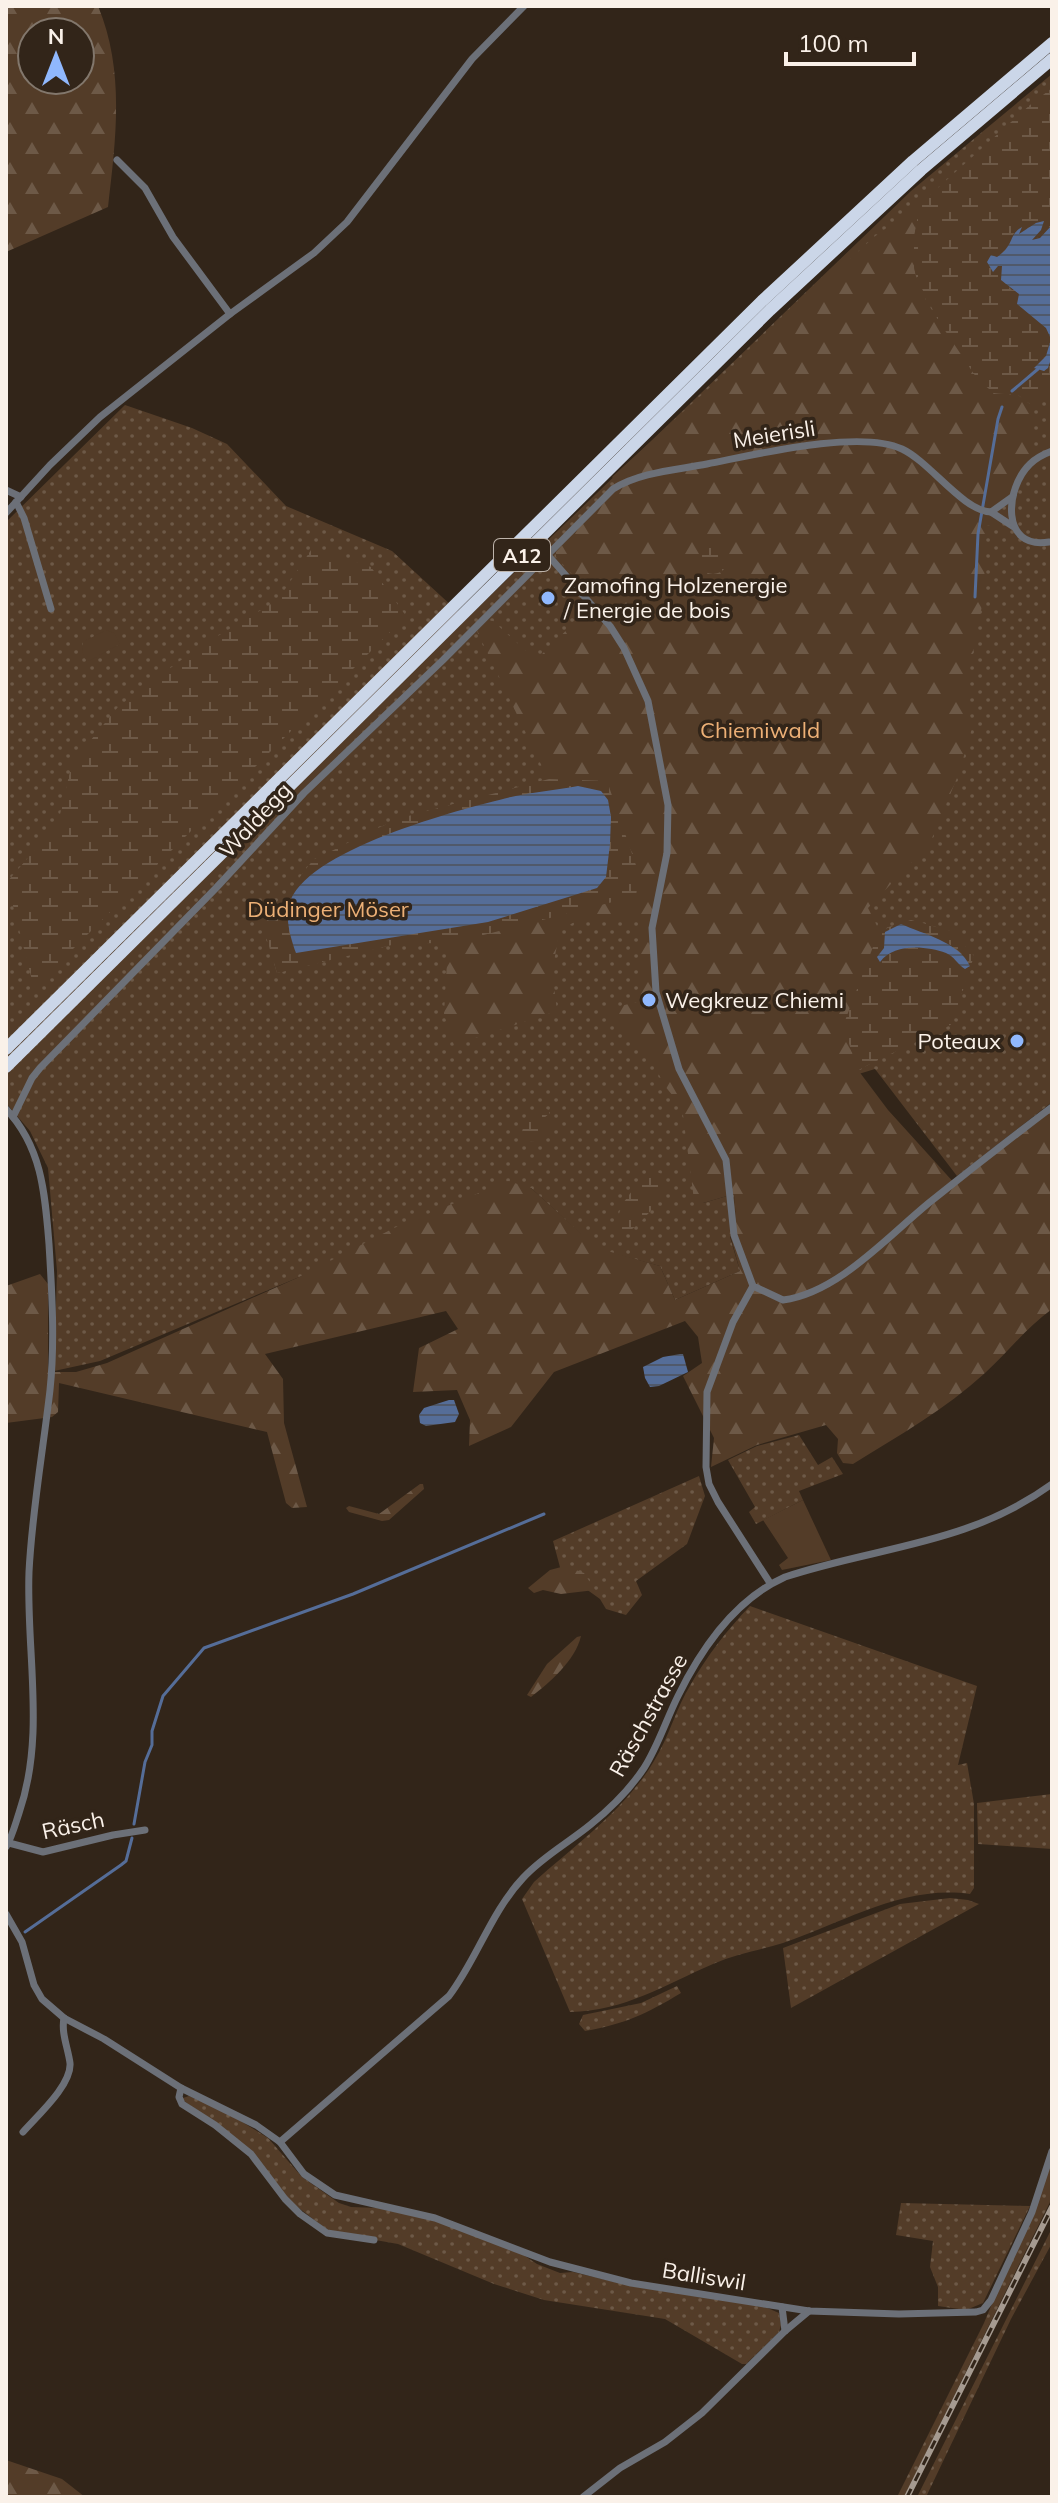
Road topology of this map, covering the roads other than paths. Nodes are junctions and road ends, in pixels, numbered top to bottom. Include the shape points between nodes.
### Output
1 (524, 6) edge
2 (1052, 43) edge
3 (1052, 59) edge
4 (117, 160) dead end
5 (230, 314) junction
6 (1052, 451) edge
7 (6, 490) edge
8 (1012, 497) junction
9 (18, 499) junction
10 (991, 512) junction
11 (6, 513) edge
12 (1014, 527) junction
13 (1049, 542) dead end
14 (547, 554) junction
15 (51, 609) dead end
16 (6, 1049) edge
17 (6, 1067) edge
18 (1052, 1107) edge
19 (6, 1109) edge
20 (13, 1117) junction
21 (753, 1286) junction
22 (1052, 1484) edge
23 (770, 1583) junction
24 (145, 1830) dead end
25 (7, 1845) edge
26 (6, 1914) edge
27 (64, 2018) junction
28 (181, 2088) junction
29 (23, 2132) dead end
30 (280, 2142) junction
31 (1052, 2151) edge
32 (374, 2240) dead end
33 (782, 2307) junction
34 (809, 2311) junction
35 (785, 2331) junction
36 (583, 2497) edge

1 - 5 street via 472,59 347,222
2 - 16 highway, A12 via 913,161 772,292
3 - 17 highway, A12 via 921,170 770,310
4 - 5 street via 145,188 173,237
5 - 9 street via 100,417
6 - 8 street via 1030,464
7 - 9 street
8 - 10 street
8 - 12 street
9 - 11 street
9 - 15 street
10 - 12 street
10 - 14 street, Meierisli via 977,509 902,449 831,443 630,480 603,496
12 - 13 street via 1026,540
14 - 20 street, Waldegg via 304,793 40,1068
14 - 21 street via 610,626 648,701 668,805 667,853 652,928 656,992 679,1069 726,1160 734,1235
18 - 21 street via 842,1277 783,1300
19 - 20 street
20 - 25 street via 34,1150 42,1175 52,1329 30,1557 32,1762
21 - 23 street via 733,1322 707,1392 706,1467 718,1502
22 - 23 street, Räschstrasse via 997,1518 955,1534
23 - 30 street, Räschstrasse via 741,1605 705,1650 625,1793 512,1891 449,1996
24 - 25 street, Räsch via 43,1852
26 - 27 street via 22,1942 34,1985
27 - 28 street
27 - 29 street via 71,2069
28 - 30 street
28 - 32 street via 182,2104 251,2154 300,2214 327,2233
30 - 33 street, Balliswil via 304,2174 335,2195 435,2218 575,2270
31 - 34 street, Balliswil via 1032,2212 983,2310
33 - 34 street, Balliswil
33 - 35 street
34 - 35 street
35 - 36 street via 702,2413

